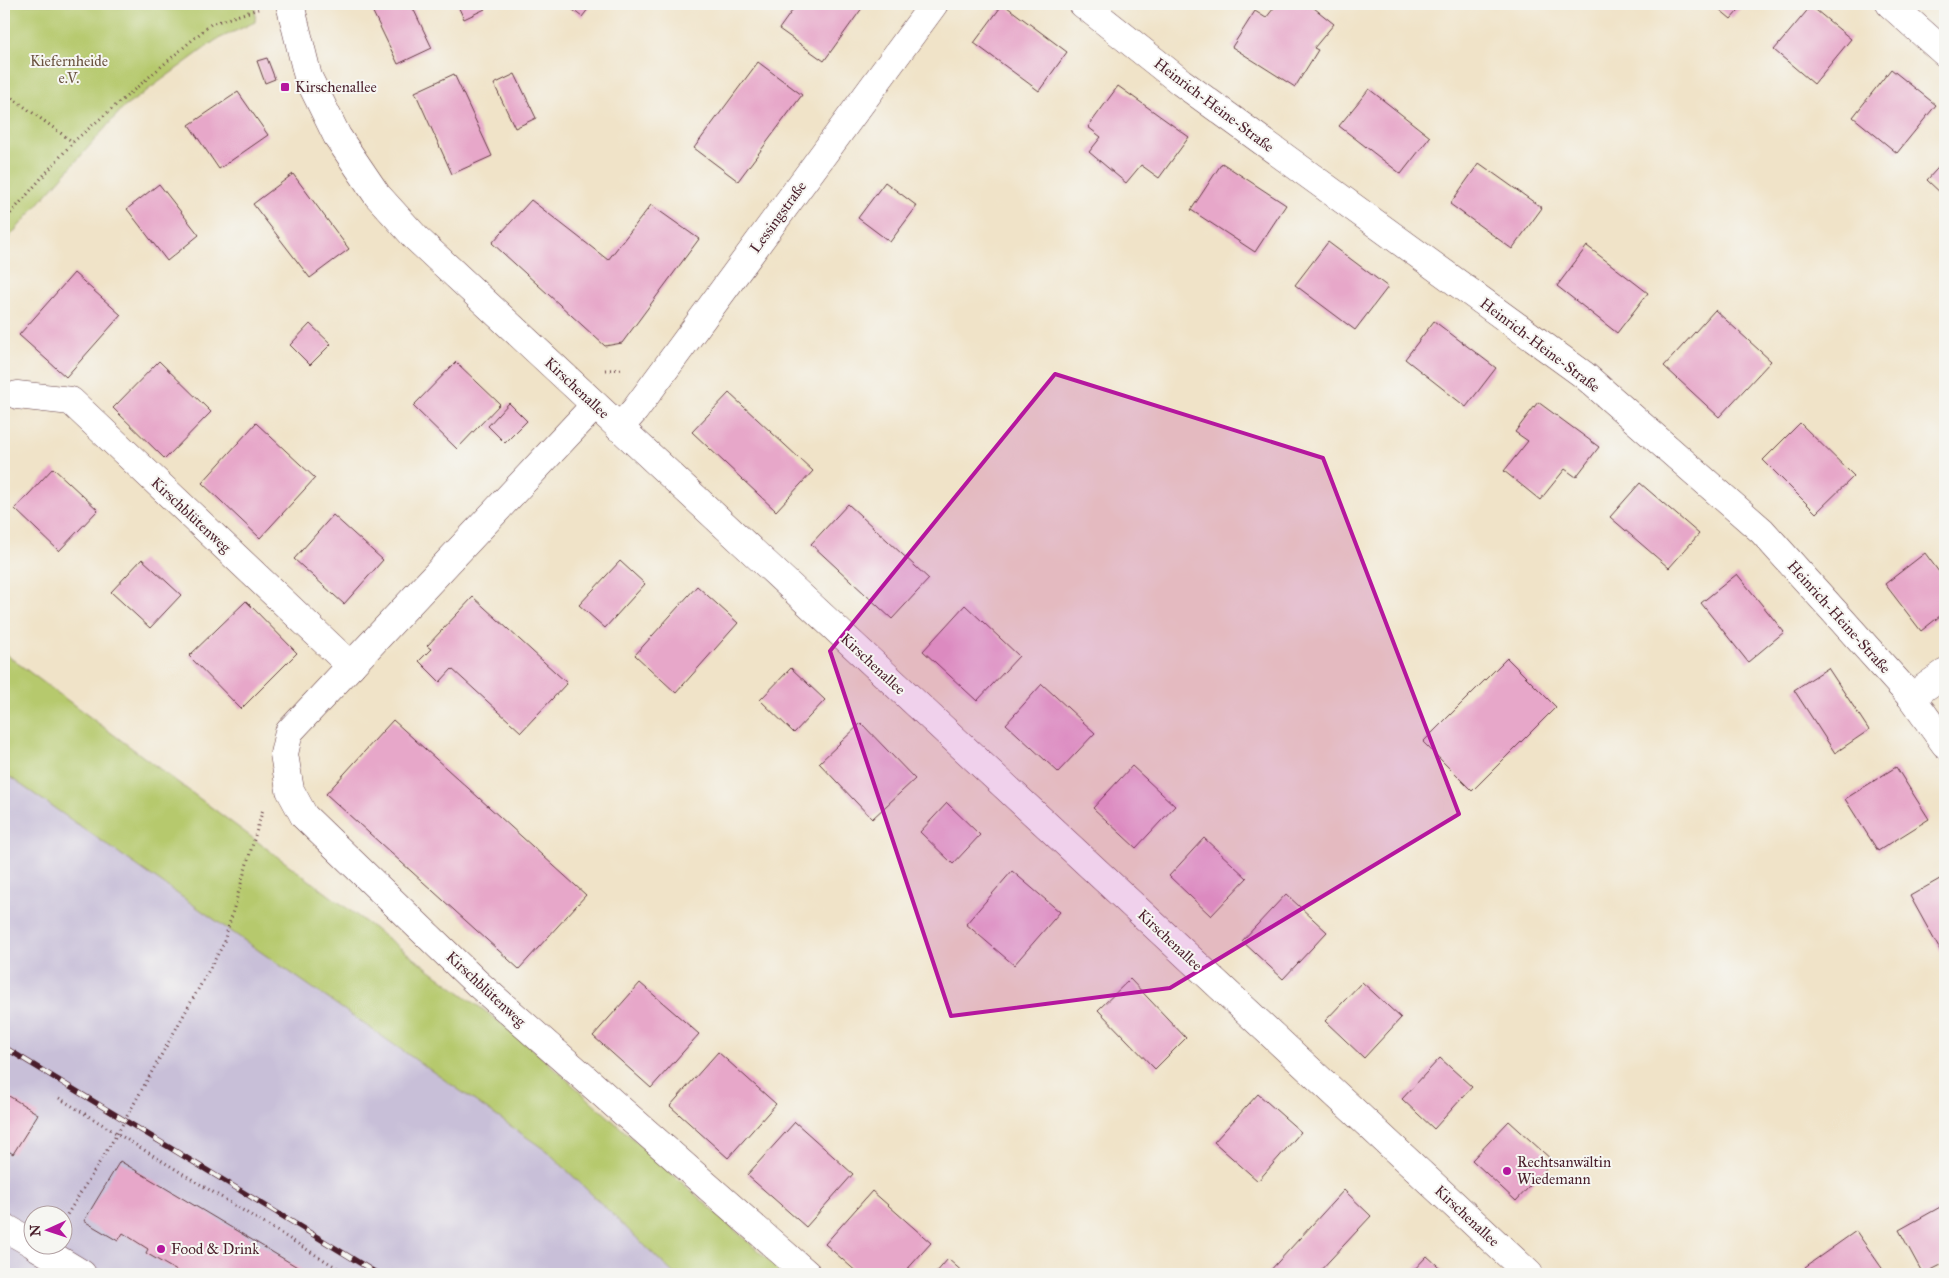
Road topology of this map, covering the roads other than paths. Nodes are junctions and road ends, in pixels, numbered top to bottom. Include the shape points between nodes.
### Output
1 (934, 4) edge
2 (1083, 4) edge
3 (1890, 4) edge
4 (277, 5) edge
5 (1945, 53) edge
6 (18, 395) dead end
7 (595, 405) junction
8 (619, 428) junction
9 (351, 666) junction
10 (1945, 673) edge
11 (1911, 697) junction
12 (1945, 744) edge
13 (4, 1226) edge
14 (22, 1237) edge
15 (52, 1256) edge
16 (82, 1274) edge
17 (807, 1274) edge
18 (1529, 1274) edge

1 - 8 street, Lessingstraße
2 - 11 street, Heinrich-Heine-Straße via 1181,82 1584,375 1762,531
3 - 5 street
4 - 7 street, Kirschenallee via 337,136 376,195 423,244
6 - 9 street, Kirschblütenweg via 71,401
7 - 8 street, Kirschenallee
7 - 9 street, Kirschblütenweg
8 - 18 street, Kirschenallee
9 - 17 street, Kirschblütenweg via 289,732 284,754 290,790 304,816 477,983
10 - 11 street
11 - 12 street, Heinrich-Heine-Straße
13 - 14 street
15 - 16 street

